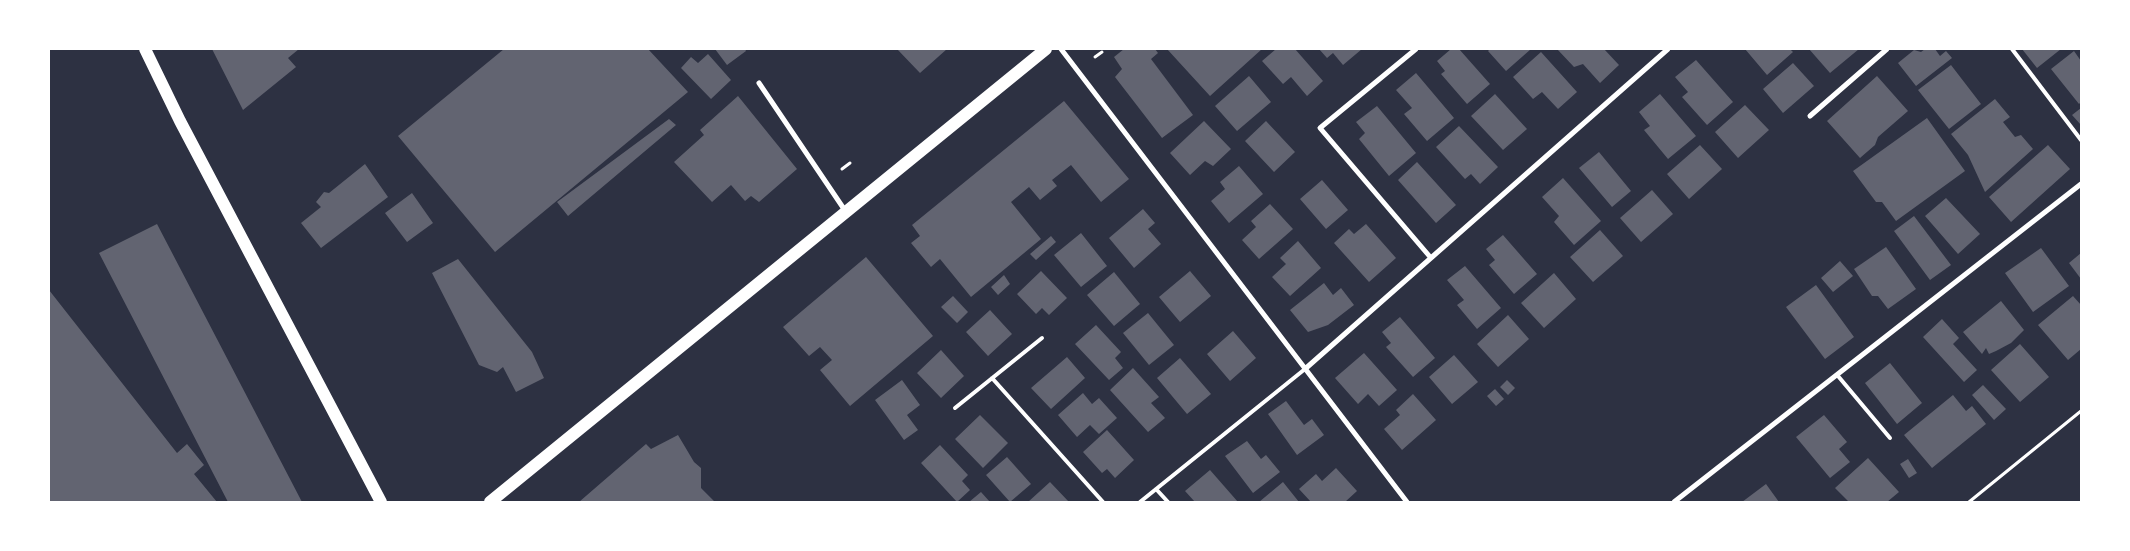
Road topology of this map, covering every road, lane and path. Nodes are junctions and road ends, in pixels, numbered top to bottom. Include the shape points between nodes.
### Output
1 (145, 49) edge
2 (1046, 49) edge
3 (1061, 49) edge
4 (1416, 49) edge
5 (1668, 49) edge
6 (1887, 49) edge
7 (2012, 49) edge
8 (758, 83) dead end
9 (1810, 116) dead end
10 (2081, 140) edge
11 (2081, 184) edge
12 (846, 213) junction
13 (1431, 258) junction
14 (1042, 338) dead end
15 (1305, 369) junction
16 (1838, 376) junction
17 (992, 378) junction
18 (955, 408) dead end
19 (2081, 411) edge
20 (1890, 438) dead end
21 (1156, 489) junction
22 (380, 502) edge
23 (490, 502) edge
24 (1103, 502) edge
25 (1140, 502) edge
26 (1168, 502) edge
27 (1407, 502) edge
28 (1674, 502) edge
29 (1968, 502) edge

1 - 22 main road
2 - 12 main road
3 - 15 street
4 - 13 street via 1320,128
5 - 13 street
6 - 9 street
7 - 10 lane
8 - 12 street
11 - 16 street
12 - 23 main road
13 - 15 street
14 - 17 lane
15 - 21 lane
15 - 27 street
16 - 20 lane
16 - 28 street
17 - 18 lane
17 - 24 lane
19 - 29 path
21 - 25 lane
21 - 26 lane

